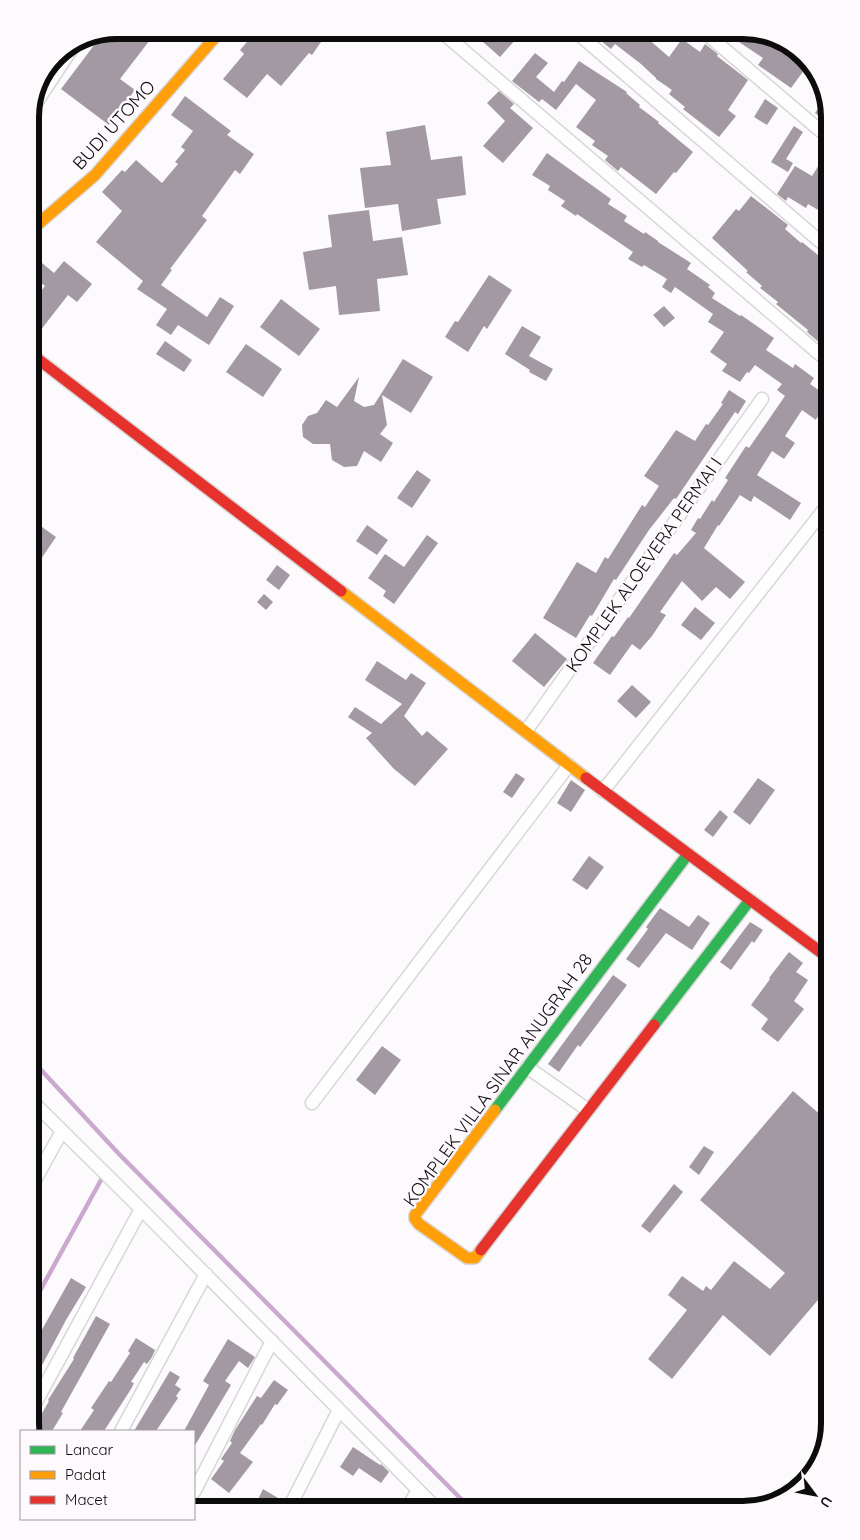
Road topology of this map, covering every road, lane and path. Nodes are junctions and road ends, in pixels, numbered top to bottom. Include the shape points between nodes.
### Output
1 (214, 39) edge
2 (450, 39) edge
3 (584, 39) edge
4 (712, 39) edge
5 (66, 57) edge
6 (43, 93) edge
7 (821, 131) edge
8 (39, 223) edge
9 (821, 242) edge
10 (821, 355) edge
11 (39, 360) edge
12 (762, 399) dead end
13 (821, 513) edge
14 (526, 731) junction
15 (569, 765) junction
16 (603, 791) junction
17 (688, 854) junction
18 (750, 900) junction
19 (821, 952) edge
20 (527, 1067) junction
21 (312, 1103) dead end
22 (39, 1108) edge
23 (588, 1110) junction
24 (62, 1131) junction
25 (39, 1173) edge
26 (141, 1209) junction
27 (206, 1274) junction
28 (272, 1342) junction
29 (39, 1396) edge
30 (339, 1410) junction
31 (122, 1430) edge
32 (195, 1490) edge
33 (418, 1490) junction
34 (293, 1501) edge
35 (411, 1501) edge
36 (429, 1501) edge

1 - 8 street, BUDI UTOMO via 95,175
2 - 10 street
3 - 9 street
4 - 7 street
5 - 6 street
11 - 14 street
12 - 14 street, KOMPLEK ALOEVERA PERMAI I
13 - 16 street
14 - 15 street
15 - 16 street
15 - 21 street
16 - 17 street
17 - 18 street
17 - 20 street, KOMPLEK VILLA SINAR ANUGRAH 28
18 - 19 street
18 - 23 street, KOMPLEK VILLA SINAR ANUGRAH 28
20 - 23 street
20 - 23 street, KOMPLEK VILLA SINAR ANUGRAH 28 via 415,1215 419,1224 467,1258 475,1258
22 - 24 street
24 - 25 street
24 - 26 street
26 - 27 street
26 - 29 street
27 - 28 street
27 - 31 street
28 - 30 street
28 - 32 street
30 - 33 street
30 - 34 street
33 - 35 street
33 - 36 street

